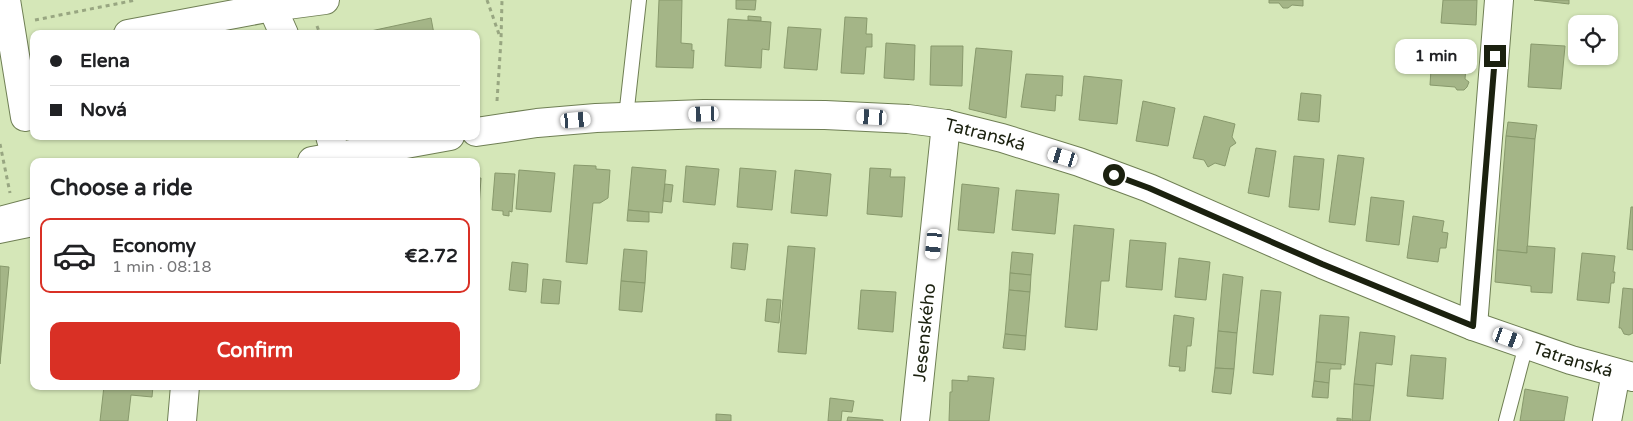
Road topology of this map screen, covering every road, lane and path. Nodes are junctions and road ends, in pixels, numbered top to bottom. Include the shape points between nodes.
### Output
1 (6, 0) edge
2 (136, 0) edge
3 (325, 0) edge
4 (487, 0) edge
5 (502, 0) edge
6 (639, 0) edge
7 (1499, 0) edge
8 (271, 4) edge
9 (34, 20) dead end
10 (147, 30) edge
11 (282, 30) edge
12 (501, 40) junction
13 (24, 53) edge
14 (497, 101) dead end
15 (25, 117) dead end
16 (626, 117) junction
17 (946, 124) junction
18 (480, 131) edge
19 (417, 140) edge
20 (0, 144) edge
21 (326, 151) edge
22 (5, 200) edge
23 (30, 217) edge
24 (30, 218) edge
25 (30, 219) edge
26 (0, 221) edge
27 (0, 236) edge
28 (1473, 326) junction
29 (1526, 345) junction
30 (1625, 375) edge
31 (185, 390) edge
32 (182, 421) edge
33 (915, 421) edge
34 (1506, 421) edge
35 (1607, 421) edge

1 - 13 main road
2 - 9 path
3 - 8 main road
4 - 12 path
5 - 12 path
6 - 16 lane
7 - 28 main road
8 - 10 main road
8 - 11 main road
12 - 14 path
13 - 15 main road
16 - 17 main road, Tatranská via 824,115
16 - 18 main road, Tatranská via 537,123
17 - 28 main road, Tatranská via 1079,162 1132,182
17 - 33 main road, Jesenského
19 - 21 main road
20 - 22 path
22 - 23 main road
24 - 26 main road
25 - 27 lane
28 - 29 main road, Tatranská
29 - 30 main road, Tatranská
29 - 34 lane
30 - 35 main road
31 - 32 main road

